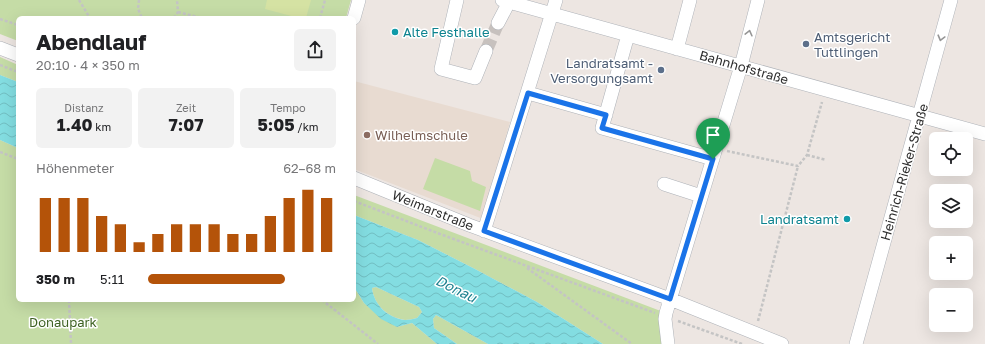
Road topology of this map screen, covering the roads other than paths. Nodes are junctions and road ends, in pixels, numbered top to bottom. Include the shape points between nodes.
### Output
1 (359, 0) edge
2 (457, 0) edge
3 (556, 0) edge
4 (690, 0) edge
5 (758, 0) edge
6 (951, 0) edge
7 (505, 1) edge
8 (552, 14) junction
9 (355, 16) edge
10 (498, 23) tunnel mouth
11 (628, 35) junction
12 (0, 48) edge
13 (677, 49) junction
14 (486, 51) tunnel mouth
15 (16, 54) edge
16 (741, 66) junction
17 (528, 93) junction
18 (606, 115) junction
19 (919, 117) junction
20 (985, 134) edge
21 (714, 153) junction
22 (356, 179) edge
23 (664, 184) dead end
24 (701, 196) junction
25 (484, 231) junction
26 (670, 299) junction
27 (668, 344) edge
28 (782, 344) edge
29 (856, 344) edge

1 - 9 street
2 - 14 street via 441,68 475,78
3 - 8 street
4 - 13 street
16 -> 5 street
6 -> 19 street, Heinrich-Rieker-Straße
7 - 8 street, Bahnhofstraße
7 - 10 street
8 - 11 street, Bahnhofstraße
8 - 17 street
11 - 13 street, Bahnhofstraße
11 - 18 street
12 - 15 street
13 - 16 street, Bahnhofstraße
16 - 19 street, Bahnhofstraße
16 - 21 street
17 - 18 street
17 - 25 street
18 - 21 street via 602,128
19 - 20 street, Bahnhofstraße
19 - 29 street, Heinrich-Rieker-Straße
21 - 24 street
22 - 25 street, Weimarstraße
23 - 24 street
24 - 26 street
25 - 26 street, Weimarstraße
26 - 27 street via 665,317
26 - 28 street, Weimarstraße

